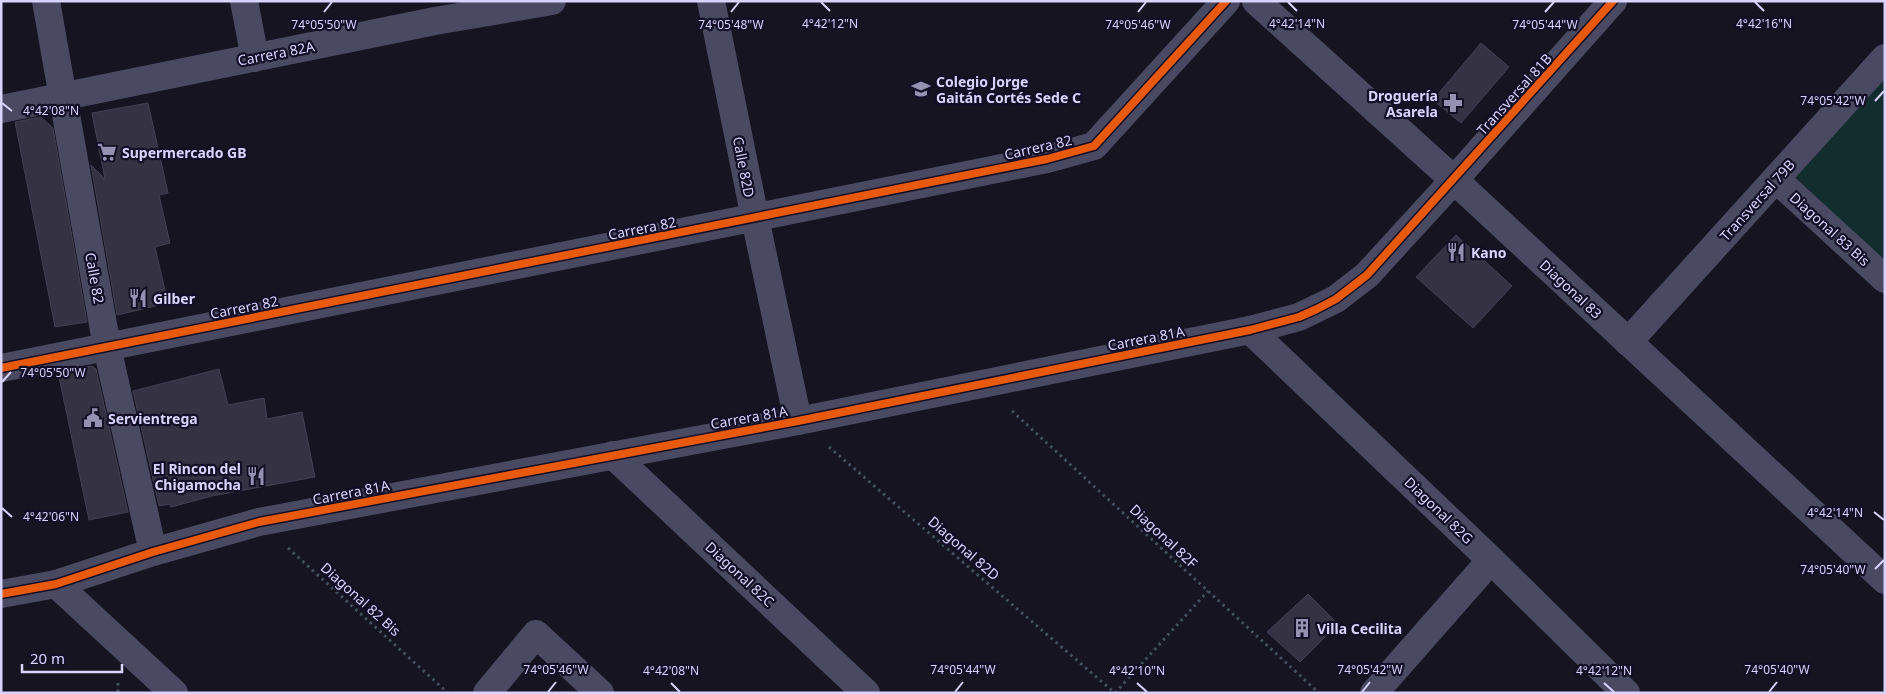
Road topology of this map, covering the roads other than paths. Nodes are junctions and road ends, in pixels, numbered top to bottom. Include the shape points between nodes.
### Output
1 (46, 1) edge
2 (244, 1) edge
3 (552, 1) edge
4 (711, 1) edge
5 (1226, 1) edge
6 (1256, 1) edge
7 (1608, 3) edge
8 (433, 11) edge
9 (255, 58) junction
10 (1885, 58) edge
11 (63, 96) junction
12 (1, 109) edge
13 (1776, 179) junction
14 (1454, 180) junction
15 (755, 218) junction
16 (1885, 279) edge
17 (1250, 330) junction
18 (1628, 342) junction
19 (107, 347) junction
20 (1, 368) edge
21 (798, 421) junction
22 (613, 455) junction
23 (153, 552) junction
24 (1492, 560) junction
25 (1885, 580) edge
26 (56, 584) junction
27 (1, 594) edge
28 (174, 693) edge
29 (487, 693) edge
30 (599, 693) edge
31 (866, 693) edge
32 (1374, 693) edge
33 (1626, 693) edge

1 - 11 street, Calle 82
2 - 9 street
3 - 8 street, Carrera 82A
4 - 15 street, Calle 82D
5 - 15 street, Carrera 82 via 1094,146 1047,159
6 - 14 street, Diagonal 83
7 - 14 street, Transversal 81B
8 - 9 street, Carrera 82A
9 - 11 street, Carrera 82A
10 - 13 street, Transversal 79B
11 - 12 street, Carrera 82A
11 - 19 street, Calle 82
13 - 16 street, Diagonal 83 Bis
13 - 18 street, Transversal 79B
14 - 17 street, Carrera 81A via 1367,275 1336,299 1299,317
14 - 18 street, Diagonal 83
15 - 19 street, Carrera 82
15 - 21 street, Calle 82D
17 - 21 street, Carrera 81A
17 - 24 street, Diagonal 82G
18 - 25 street, Diagonal 83
19 - 20 street, Carrera 82
19 - 23 street, Calle 82
21 - 22 street, Carrera 81A
22 - 23 street, Carrera 81A via 259,522
22 - 31 street, Diagonal 82C
23 - 26 street, Carrera 81A
24 - 32 street
24 - 33 street, Diagonal 82G
26 - 27 street, Carrera 81A
26 - 28 street
29 - 30 street via 536,634

